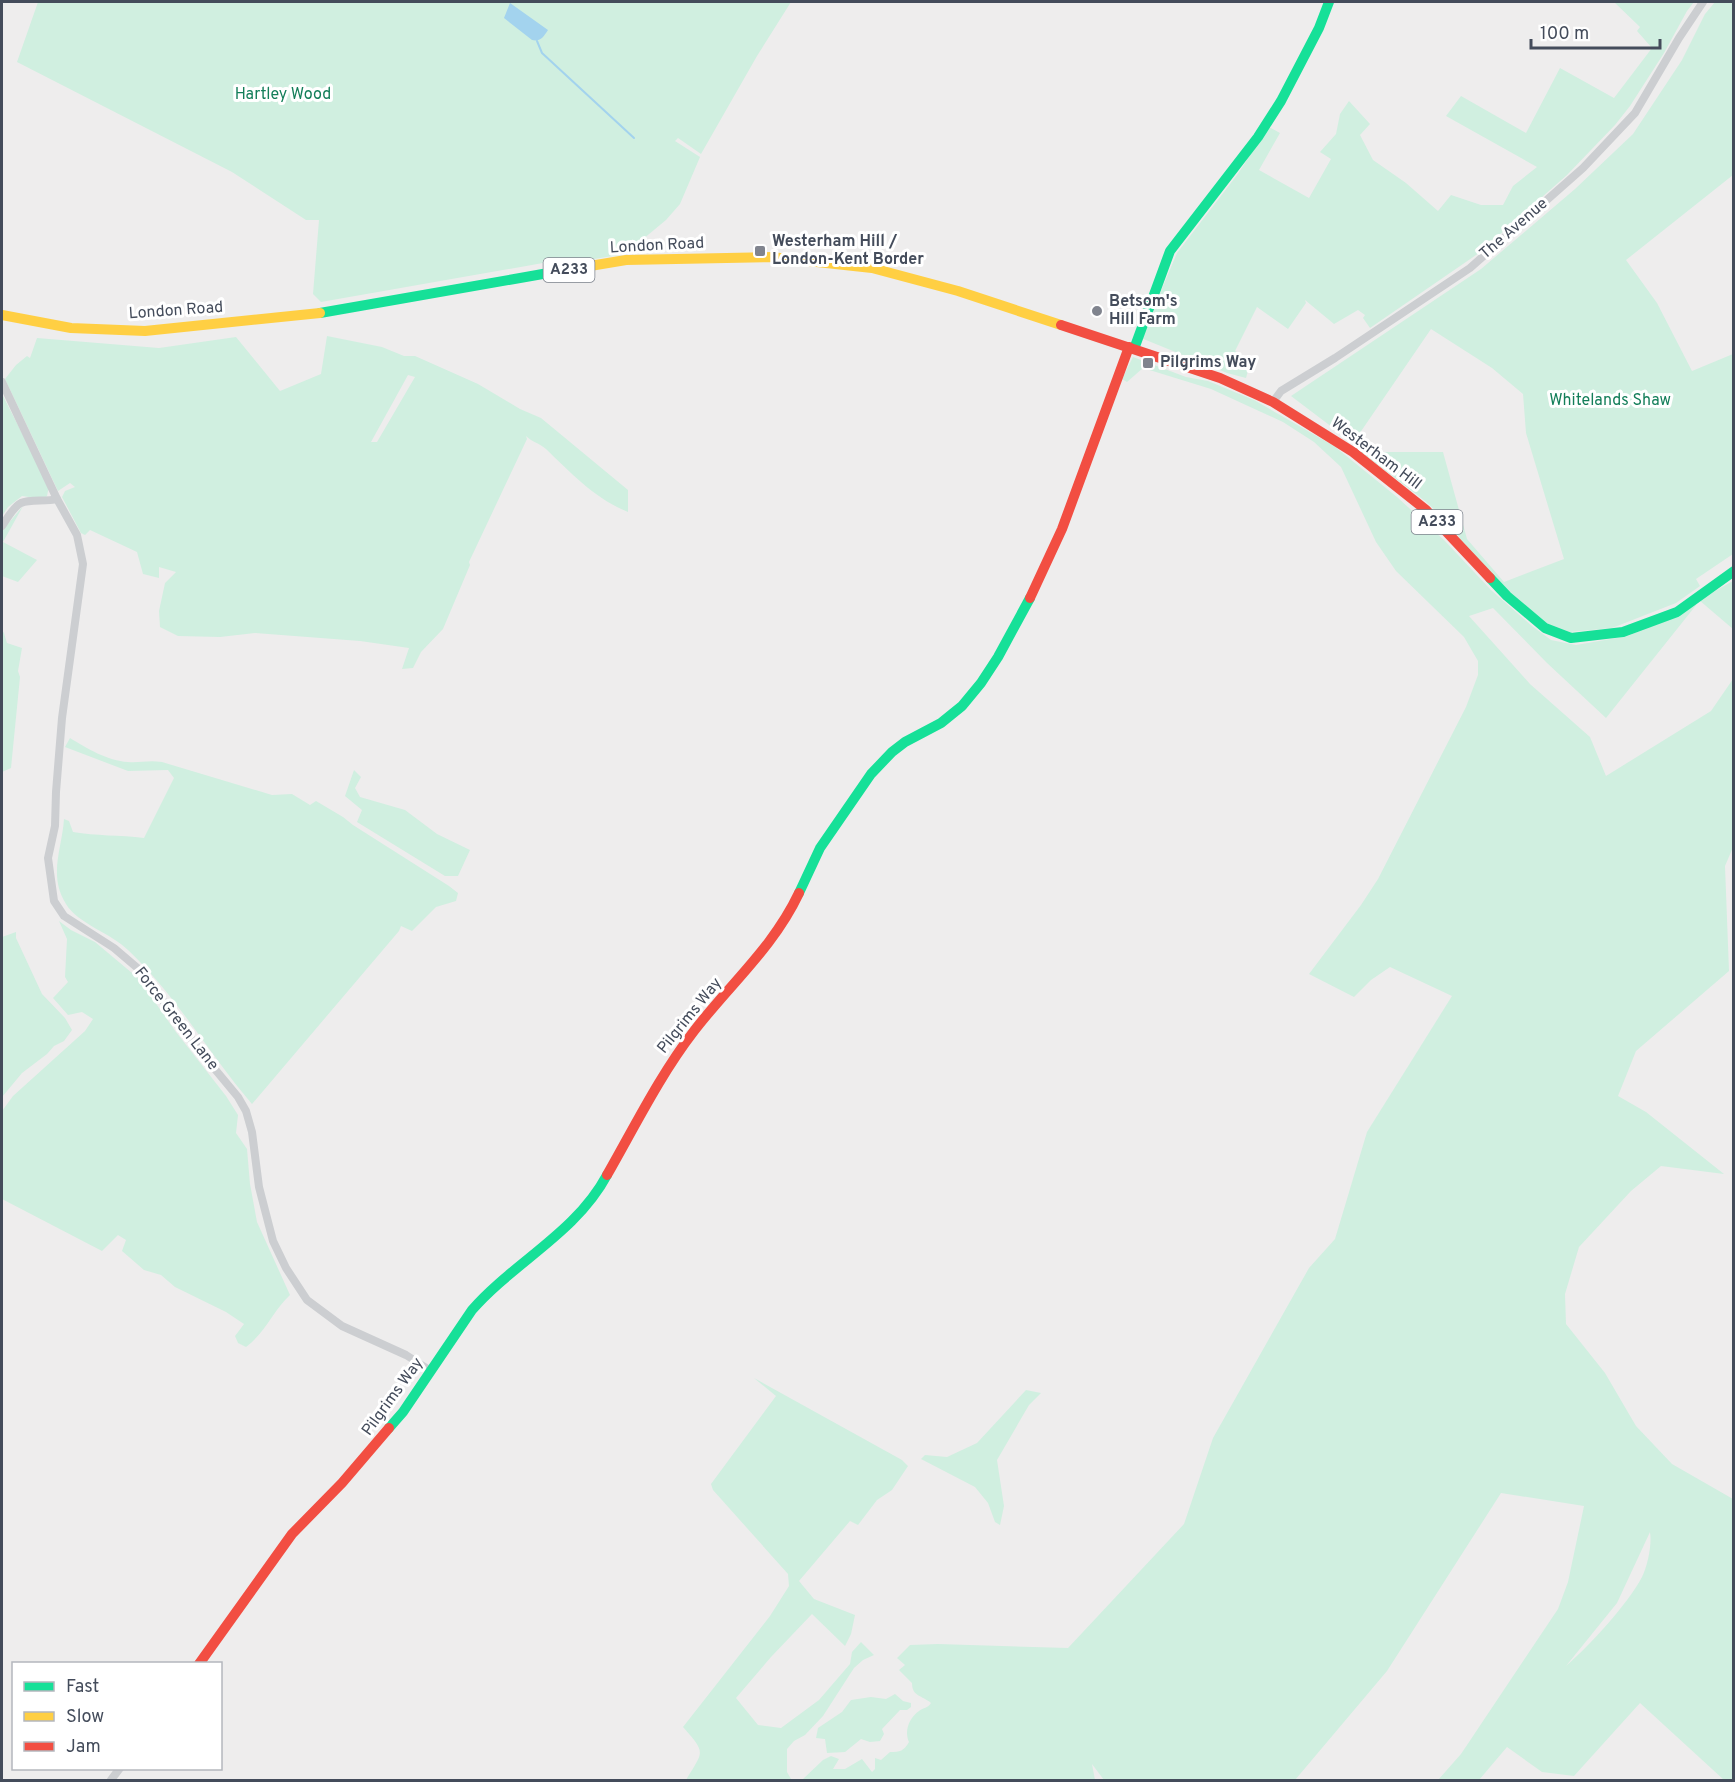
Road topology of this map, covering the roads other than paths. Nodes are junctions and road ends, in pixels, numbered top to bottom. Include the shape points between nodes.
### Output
1 (1329, 2) edge
2 (1703, 2) edge
3 (2, 315) edge
4 (1131, 348) junction
5 (2, 382) edge
6 (1273, 402) junction
7 (57, 499) junction
8 (2, 526) edge
9 (1734, 571) edge
10 (430, 1371) junction
11 (200, 1662) edge

1 - 4 street, Pilgrims Way via 1281,101 1170,251
2 - 6 street, The Avenue via 1635,113 1583,168 1470,268 1281,391
3 - 4 street, London Road / A233 via 71,328 145,332 306,315 626,260 771,257 883,271 958,291
4 - 6 street, Westerham Hill / A233 via 1220,378
4 - 10 street, Pilgrims Way via 1037,586 987,675 962,706 941,723 905,742 871,774 820,848 791,910 766,948 695,1029 666,1069 601,1187 576,1217 485,1295
5 - 7 street, Force Green Lane
6 - 9 street, Westerham Hill / A233 via 1346,447 1426,510 1507,596 1545,628 1571,638 1623,632 1677,612
7 - 8 street via 22,503
7 - 10 street, Force Green Lane via 77,536 83,564 62,718 55,826 48,858 54,901 64,916 114,948 141,971 238,1097 252,1132 258,1187 273,1241 307,1300 342,1326 406,1354
10 - 11 street, Pilgrims Way via 373,1450 292,1534

